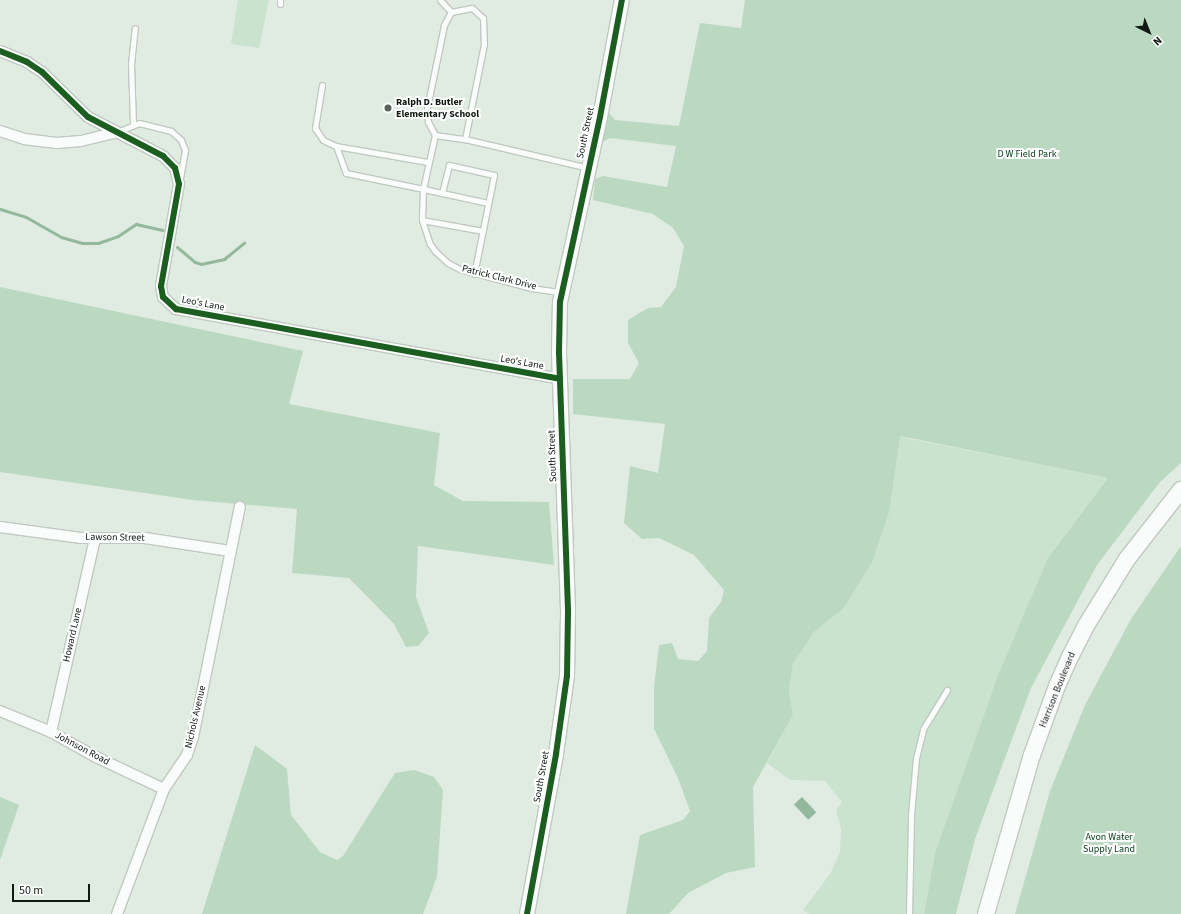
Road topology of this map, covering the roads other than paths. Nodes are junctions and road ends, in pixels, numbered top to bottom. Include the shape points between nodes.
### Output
1 (440, 0) edge
2 (622, 0) edge
3 (451, 12) junction
4 (135, 28) dead end
5 (0, 51) edge
6 (322, 85) dead end
7 (133, 124) junction
8 (0, 131) edge
9 (116, 132) junction
10 (435, 135) junction
11 (464, 139) junction
12 (336, 146) junction
13 (428, 162) junction
14 (589, 168) junction
15 (179, 184) junction
16 (423, 188) junction
17 (442, 193) junction
18 (488, 203) junction
19 (422, 220) junction
20 (484, 231) junction
21 (474, 274) junction
22 (562, 292) junction
23 (560, 380) junction
24 (1181, 490) edge
25 (240, 507) dead end
26 (0, 526) edge
27 (95, 539) junction
28 (230, 551) junction
29 (947, 690) dead end
30 (0, 711) edge
31 (50, 732) junction
32 (164, 789) junction
33 (117, 914) edge
34 (527, 914) edge
35 (909, 914) edge
36 (986, 914) edge

1 - 3 lane
2 - 14 street, South Street
3 - 10 lane via 444,25 427,108 428,122
3 - 11 lane via 472,8 480,14 485,24 484,44
4 - 7 lane via 130,64
5 - 9 street, Leo's Lane via 35,67 50,78 83,113
6 - 12 lane via 315,128 323,140
7 - 9 lane
7 - 15 lane via 153,125 170,131 181,140 185,150
8 - 9 street via 24,140 57,143 81,141
9 - 15 street, Leo's Lane via 163,156 175,168
10 - 11 lane
10 - 13 lane, Patrick Clark Drive
11 - 14 lane
12 - 13 lane
12 - 16 lane via 346,173
13 - 16 lane, Patrick Clark Drive
14 - 22 street, South Street
15 - 23 street, Leo's Lane via 161,286 163,297 176,310
16 - 17 lane
16 - 19 lane, Patrick Clark Drive
17 - 18 lane
17 - 18 lane via 449,165 487,173 494,175
18 - 20 lane
19 - 20 lane
19 - 21 lane, Patrick Clark Drive via 435,251 448,263
20 - 21 lane
21 - 22 lane, Patrick Clark Drive
22 - 23 street, South Street via 559,327
23 - 34 street, South Street via 568,610 567,676 556,754
24 - 36 main road, Harrison Boulevard via 1127,559 1097,606 1071,655 1032,755
25 - 28 street, Nichols Avenue
26 - 27 street, Lawson Street
27 - 28 street, Lawson Street via 145,538
27 - 31 street, Howard Lane
28 - 32 street, Nichols Avenue via 193,737 187,755
29 - 35 lane via 923,729 916,758
30 - 31 street, Johnson Road
31 - 32 street, Johnson Road
32 - 33 street, Nichols Avenue

